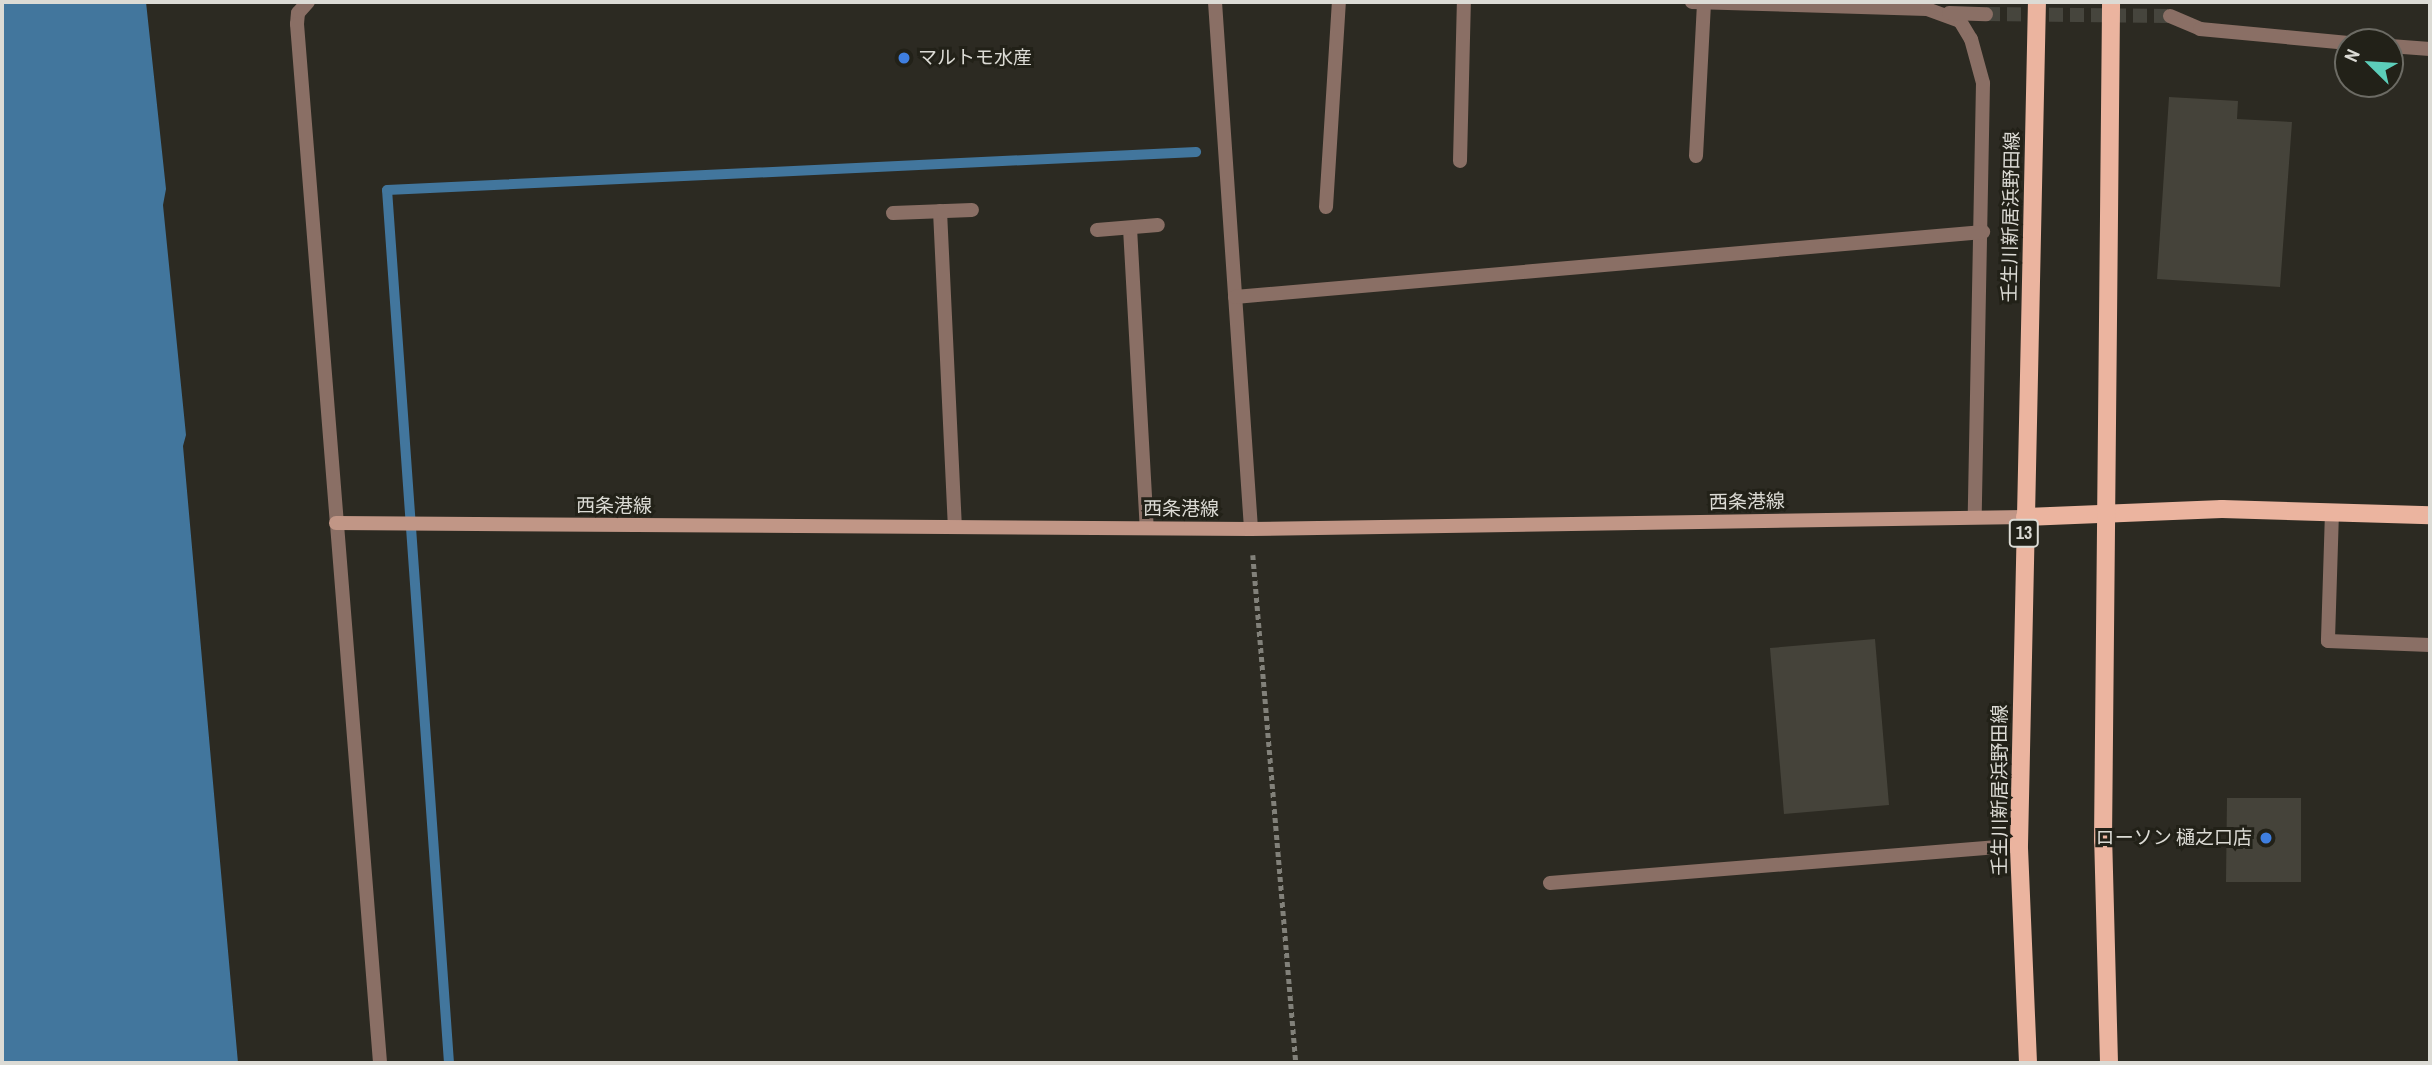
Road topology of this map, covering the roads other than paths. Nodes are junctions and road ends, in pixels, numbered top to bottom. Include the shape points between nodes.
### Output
1 (308, 2) edge
2 (1214, 2) edge
3 (1339, 2) edge
4 (1464, 2) edge
5 (1692, 2) edge
6 (1704, 2) edge
7 (2037, 2) edge
8 (2111, 2) edge
9 (1947, 13) junction
10 (1986, 14) tunnel mouth
11 (2170, 16) tunnel mouth
12 (2334, 42) edge
13 (2404, 47) edge
14 (2430, 49) edge
15 (1696, 156) dead end
16 (1460, 161) dead end
17 (1326, 207) dead end
18 (972, 210) dead end
19 (940, 211) junction
20 (893, 213) dead end
21 (1157, 225) dead end
22 (1130, 228) junction
23 (1097, 230) dead end
24 (1983, 232) junction
25 (1235, 297) junction
26 (2332, 512) junction
27 (2430, 515) edge
28 (1975, 517) junction
29 (2025, 517) junction
30 (2105, 517) junction
31 (336, 523) junction
32 (955, 527) junction
33 (1147, 528) junction
34 (1251, 529) junction
35 (2430, 645) edge
36 (2019, 845) junction
37 (1550, 883) dead end
38 (380, 1063) edge
39 (2028, 1063) edge
40 (2109, 1063) edge

1 - 31 street via 298,13 296,24
2 - 25 street
3 - 17 street
4 - 16 street
5 - 6 street
6 - 9 street
6 - 15 street
7 - 29 main road, 壬生川新居浜野田線 / 13
8 - 30 main road
9 - 10 street
9 - 24 street via 1961,21 1972,39 1983,83
11 - 12 street via 2200,29
13 - 14 street
18 - 19 street
19 - 20 street
19 - 32 street
21 - 22 street
22 - 23 street
22 - 33 street
24 - 25 street
24 - 28 street
25 - 34 street
26 - 27 main road, 13
26 - 30 main road, 13 via 2222,509
26 - 35 street via 2328,641
28 - 29 main road, 西条港線
28 - 34 main road, 西条港線
29 - 30 main road, 13
29 - 36 main road, 壬生川新居浜野田線 / 13
30 - 40 main road via 2103,841
31 - 32 main road, 西条港線
31 - 38 street
32 - 33 main road, 西条港線
33 - 34 main road, 西条港線
36 - 37 street
36 - 39 main road, 壬生川新居浜野田線 / 13

